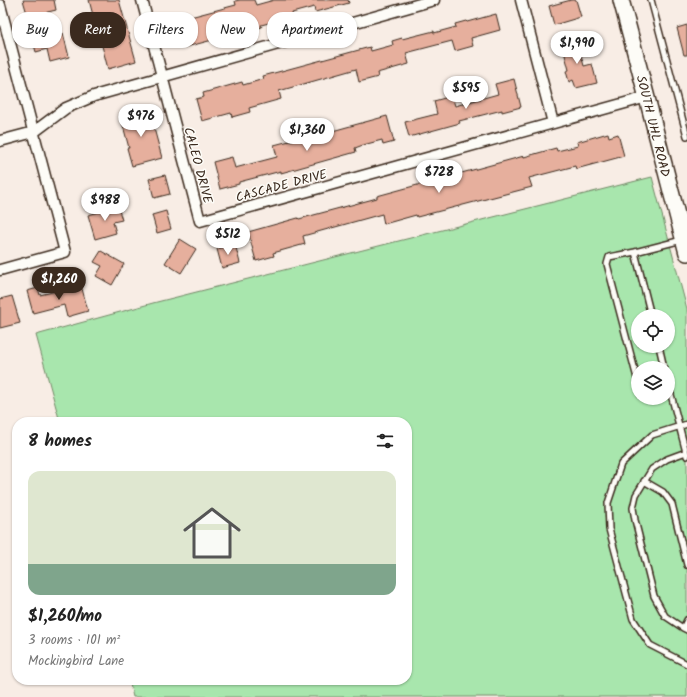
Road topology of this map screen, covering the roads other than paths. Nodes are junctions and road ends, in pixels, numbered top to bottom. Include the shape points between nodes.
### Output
1 (142, 0) edge
2 (434, 0) edge
3 (521, 0) edge
4 (622, 0) edge
5 (651, 0) edge
6 (0, 5) edge
7 (162, 76) junction
8 (647, 96) junction
9 (553, 123) junction
10 (34, 132) junction
11 (687, 136) edge
12 (0, 142) edge
13 (200, 221) joint
14 (685, 246) edge
15 (635, 252) junction
16 (0, 270) edge
17 (649, 309) edge
18 (632, 361) edge
19 (674, 405) edge
20 (687, 424) edge
21 (679, 426) junction
22 (686, 454) edge
23 (644, 481) junction
24 (687, 565) edge
25 (687, 620) edge
26 (685, 629) edge
27 (687, 664) edge

1 - 7 street, CALEO DRIVE
2 - 7 street
3 - 9 street
4 - 8 main road, SOUTH UHL ROAD
5 - 11 lane
6 - 10 street
7 - 10 street via 94,96 66,108
7 - 13 street, CALEO DRIVE
8 - 9 street, CASCADE DRIVE
8 - 14 main road, SOUTH UHL ROAD
9 - 13 street, CASCADE DRIVE
10 - 12 street
10 - 16 street via 65,252
14 - 15 lane
15 - 17 lane
15 - 18 lane via 609,257 607,264
19 - 21 lane
20 - 21 lane
21 - 22 lane
21 - 27 lane via 652,435 621,464 608,509 609,529 633,619 650,645
22 - 23 lane via 667,459 652,469
23 - 24 lane via 663,492 672,504
23 - 26 lane via 636,495 634,520 654,596 665,616
25 - 26 lane

